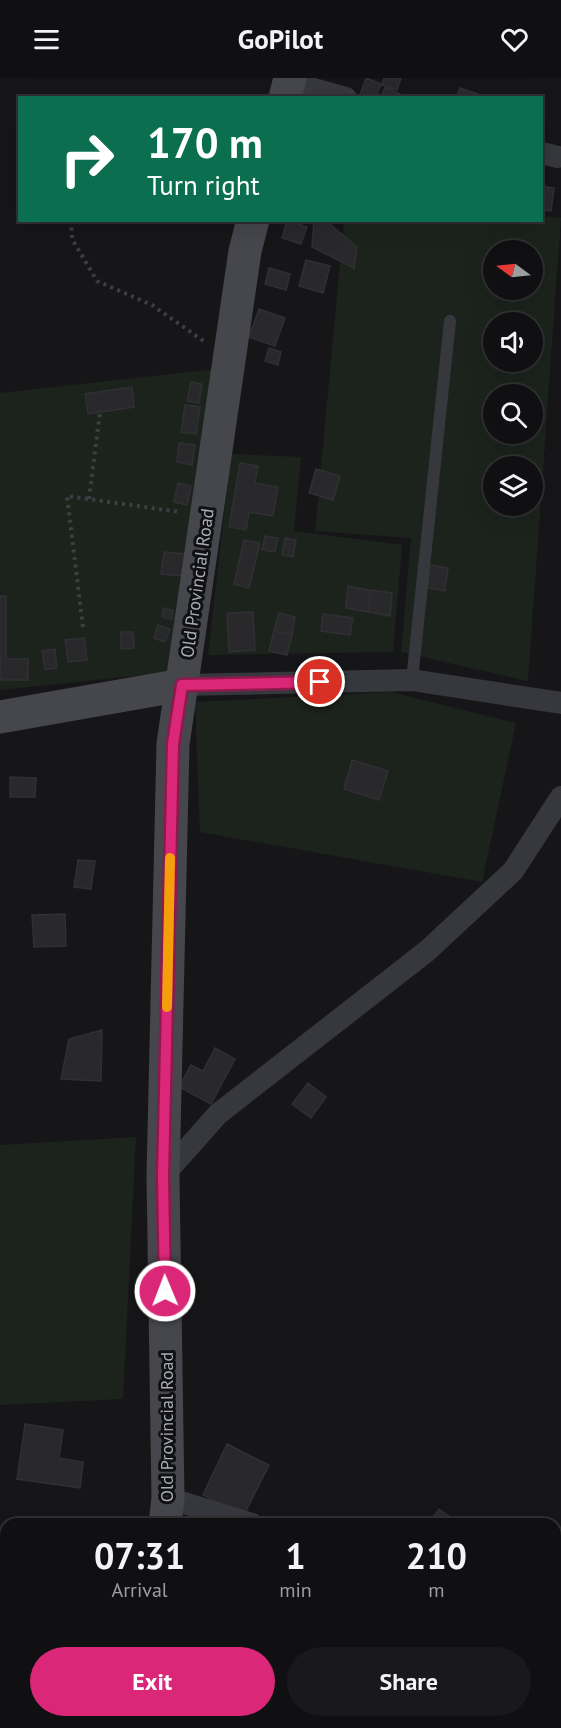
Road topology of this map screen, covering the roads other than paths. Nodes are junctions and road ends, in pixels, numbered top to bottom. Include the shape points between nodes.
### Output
1 (288, 86) edge
2 (336, 96) edge
3 (252, 222) edge
4 (450, 321) dead end
5 (412, 680) junction
6 (182, 685) junction
7 (561, 703) edge
8 (0, 717) edge
9 (561, 797) edge
10 (163, 1176) junction
11 (166, 1511) edge
12 (212, 1518) edge

1 - 2 street
3 - 6 main road, Old Provincial Road via 245,250
4 - 5 lane
5 - 6 street
5 - 7 street
6 - 8 main road
6 - 10 main road, Old Provincial Road via 173,744
9 - 10 street via 513,871 427,951 218,1114
10 - 11 main road, Old Provincial Road
11 - 12 street

